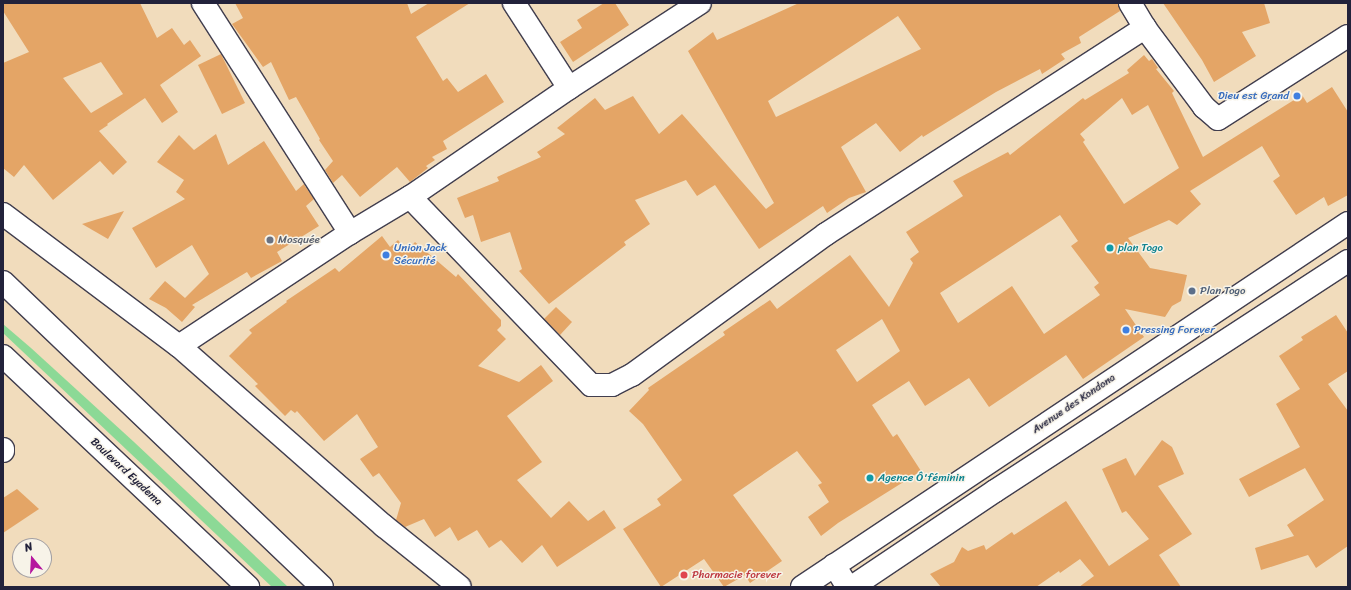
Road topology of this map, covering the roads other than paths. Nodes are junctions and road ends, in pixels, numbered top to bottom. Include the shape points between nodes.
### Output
1 (203, 3) edge
2 (514, 3) edge
3 (700, 3) edge
4 (1130, 3) edge
5 (1145, 28) junction
6 (1348, 36) edge
7 (569, 88) junction
8 (410, 197) junction
9 (3, 214) edge
10 (1348, 223) edge
11 (350, 233) junction
12 (1348, 261) edge
13 (3, 282) edge
14 (179, 346) junction
15 (3, 356) edge
16 (834, 565) junction
17 (248, 587) edge
18 (322, 587) edge
19 (460, 587) edge
20 (802, 587) edge
21 (848, 587) edge
22 (852, 587) edge

1 - 11 main road
2 - 7 main road
3 - 7 main road
4 - 5 main road
5 - 6 main road via 1204,107 1218,119
5 - 8 main road via 826,234 632,374 612,385 591,385
7 - 8 main road
8 - 11 main road
9 - 14 main road
10 - 16 main road, Avenue des Kondona
11 - 14 main road
12 - 22 main road
13 - 18 main road
14 - 19 main road via 384,526
15 - 17 main road, Boulevard Eyadema
16 - 20 main road, Avenue des Kondona
16 - 21 main road

